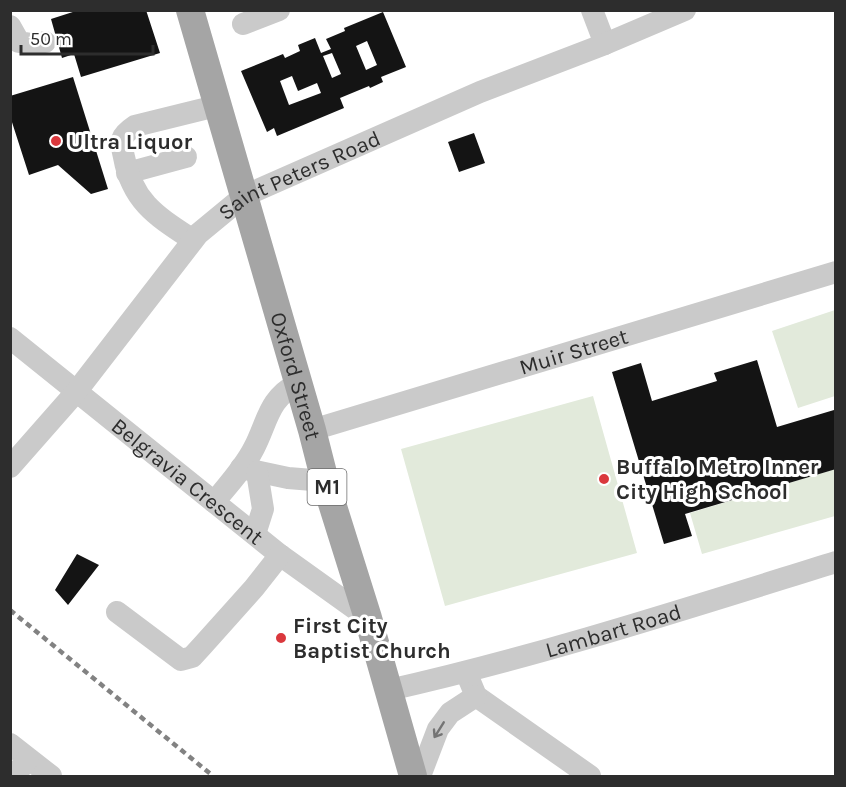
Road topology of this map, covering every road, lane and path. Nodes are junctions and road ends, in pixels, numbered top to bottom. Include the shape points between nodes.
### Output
1 (190, 10) edge
2 (279, 10) edge
3 (592, 10) edge
4 (685, 10) edge
5 (243, 24) dead end
6 (10, 26) edge
7 (45, 42) dead end
8 (606, 44) junction
9 (216, 106) junction
10 (186, 157) dead end
11 (127, 173) junction
12 (244, 196) junction
13 (193, 240) junction
14 (836, 272) edge
15 (10, 338) edge
16 (298, 383) junction
17 (76, 392) junction
18 (312, 430) junction
19 (10, 467) edge
20 (249, 470) junction
21 (325, 481) junction
22 (214, 501) junction
23 (255, 534) junction
24 (280, 555) junction
25 (836, 562) edge
26 (117, 612) dead end
27 (368, 618) junction
28 (466, 672) junction
29 (389, 690) junction
30 (476, 696) junction
31 (10, 744) edge
32 (28, 759) junction
33 (14, 777) edge
34 (51, 777) edge
35 (413, 777) edge
36 (420, 777) edge
37 (590, 777) edge

1 - 9 main road, Oxford Street / M1
2 - 5 street
3 - 8 street
4 - 8 street, Saint Peters Road
6 - 7 street via 19,42
8 - 12 street, Saint Peters Road via 480,92
9 - 11 street via 135,126 124,134 121,142
9 - 12 main road, Oxford Street / M1
10 - 11 street
11 - 13 street via 136,194 149,208
12 - 13 street, Saint Peters Road
12 - 16 main road, Oxford Street / M1
13 - 17 street, Saint Peters Road
14 - 18 street, Muir Street
15 - 17 street, Belgravia Crescent
16 - 18 main road, Oxford Street / M1
16 - 20 street via 274,404 254,448
17 - 19 street, Saint Peters Road
17 - 22 street, Belgravia Crescent
18 - 21 main road, Oxford Street / M1
20 - 21 street
20 - 22 street
20 - 23 street via 263,508
21 - 27 main road, Oxford Street / M1
22 - 23 street, Belgravia Crescent
23 - 24 street, Belgravia Crescent
24 - 26 street via 188,659 181,660
24 - 27 street, Belgravia Crescent
25 - 28 street, Lambart Road via 591,639
27 - 29 main road, Oxford Street / M1
28 - 29 street, Lambart Road
28 - 30 street
29 - 35 main road, Oxford Street / M1
30 -> 36 street via 450,713 438,729
30 - 37 street
31 - 32 street
32 - 33 street
32 - 34 street

